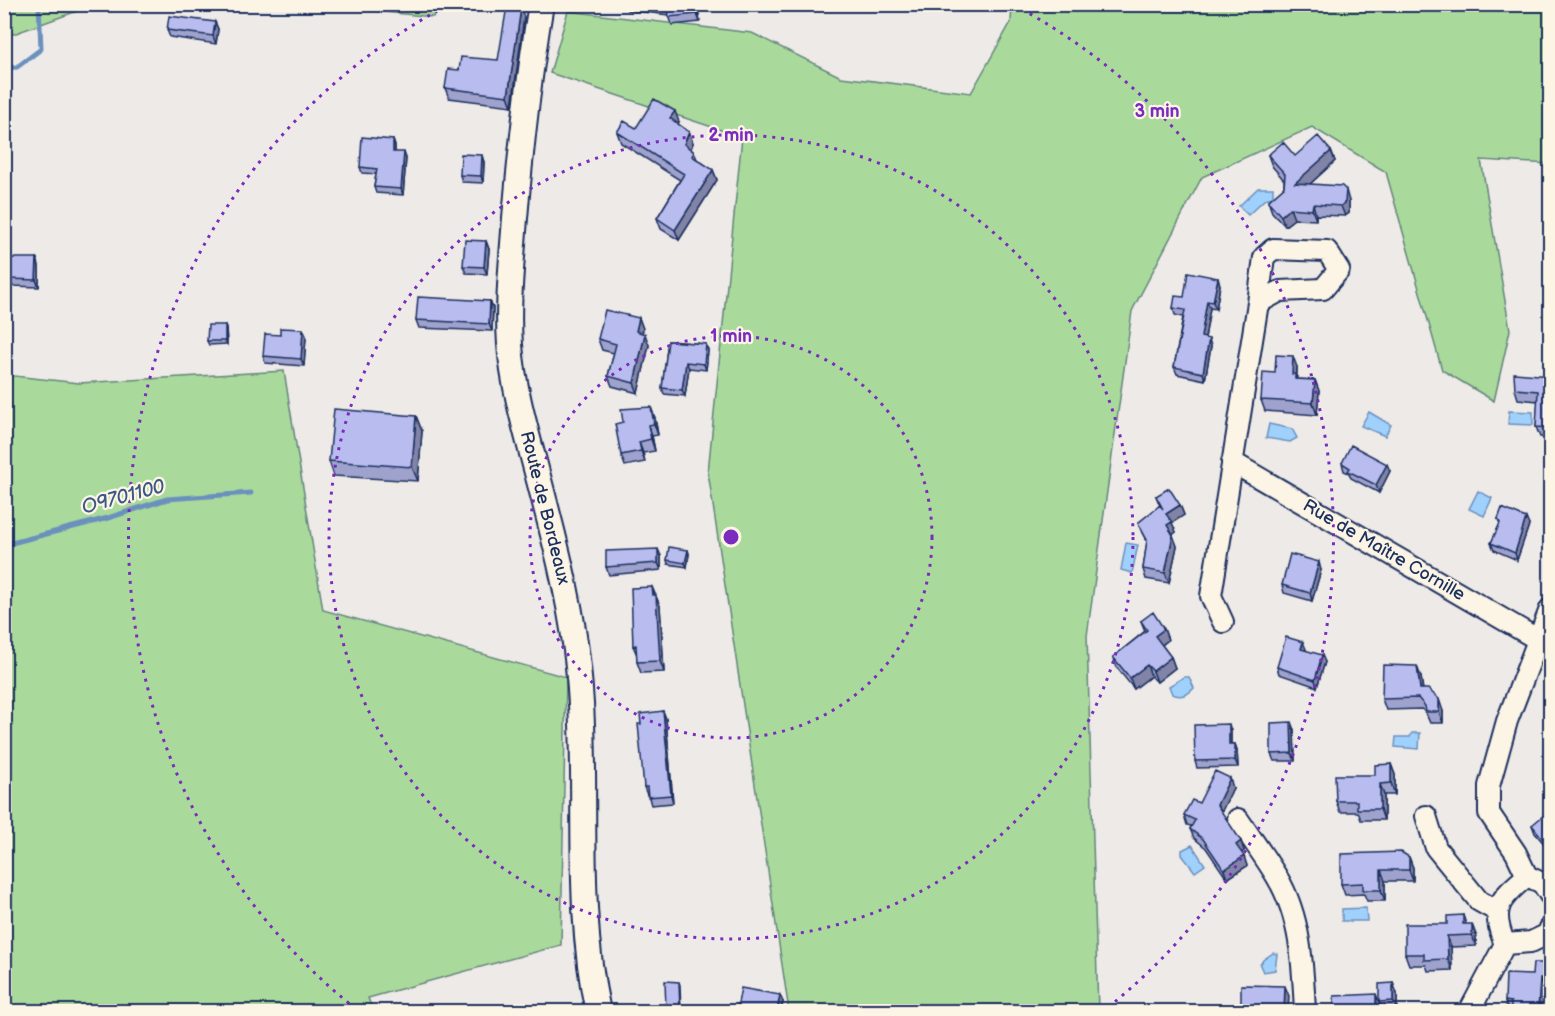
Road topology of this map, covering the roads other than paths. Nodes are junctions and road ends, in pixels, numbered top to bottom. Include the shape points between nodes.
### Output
1 (541, 4) edge
2 (1258, 303) dead end
3 (1232, 462) junction
4 (1551, 609) edge
5 (1223, 622) dead end
6 (1537, 639) junction
7 (1426, 816) dead end
8 (1238, 819) dead end
9 (1527, 876) junction
10 (1551, 895) edge
11 (1497, 911) junction
12 (1550, 933) edge
13 (1505, 944) junction
14 (598, 1011) edge
15 (1305, 1011) edge
16 (1469, 1011) edge

1 - 14 street, Route de Bordeaux via 527,86 510,261 510,346 525,427 566,588 576,651 582,728 585,924
2 - 3 street
3 - 5 street via 1211,596
3 - 6 street, Rue de Maître Cornille
4 - 6 street
6 - 9 street via 1507,721 1489,786 1489,813
7 - 11 street via 1436,848 1479,901
8 - 15 street via 1278,879 1296,921
9 - 10 street via 1542,883
9 - 11 street via 1506,893
11 - 13 street
12 - 13 street via 1531,942
13 - 16 street

